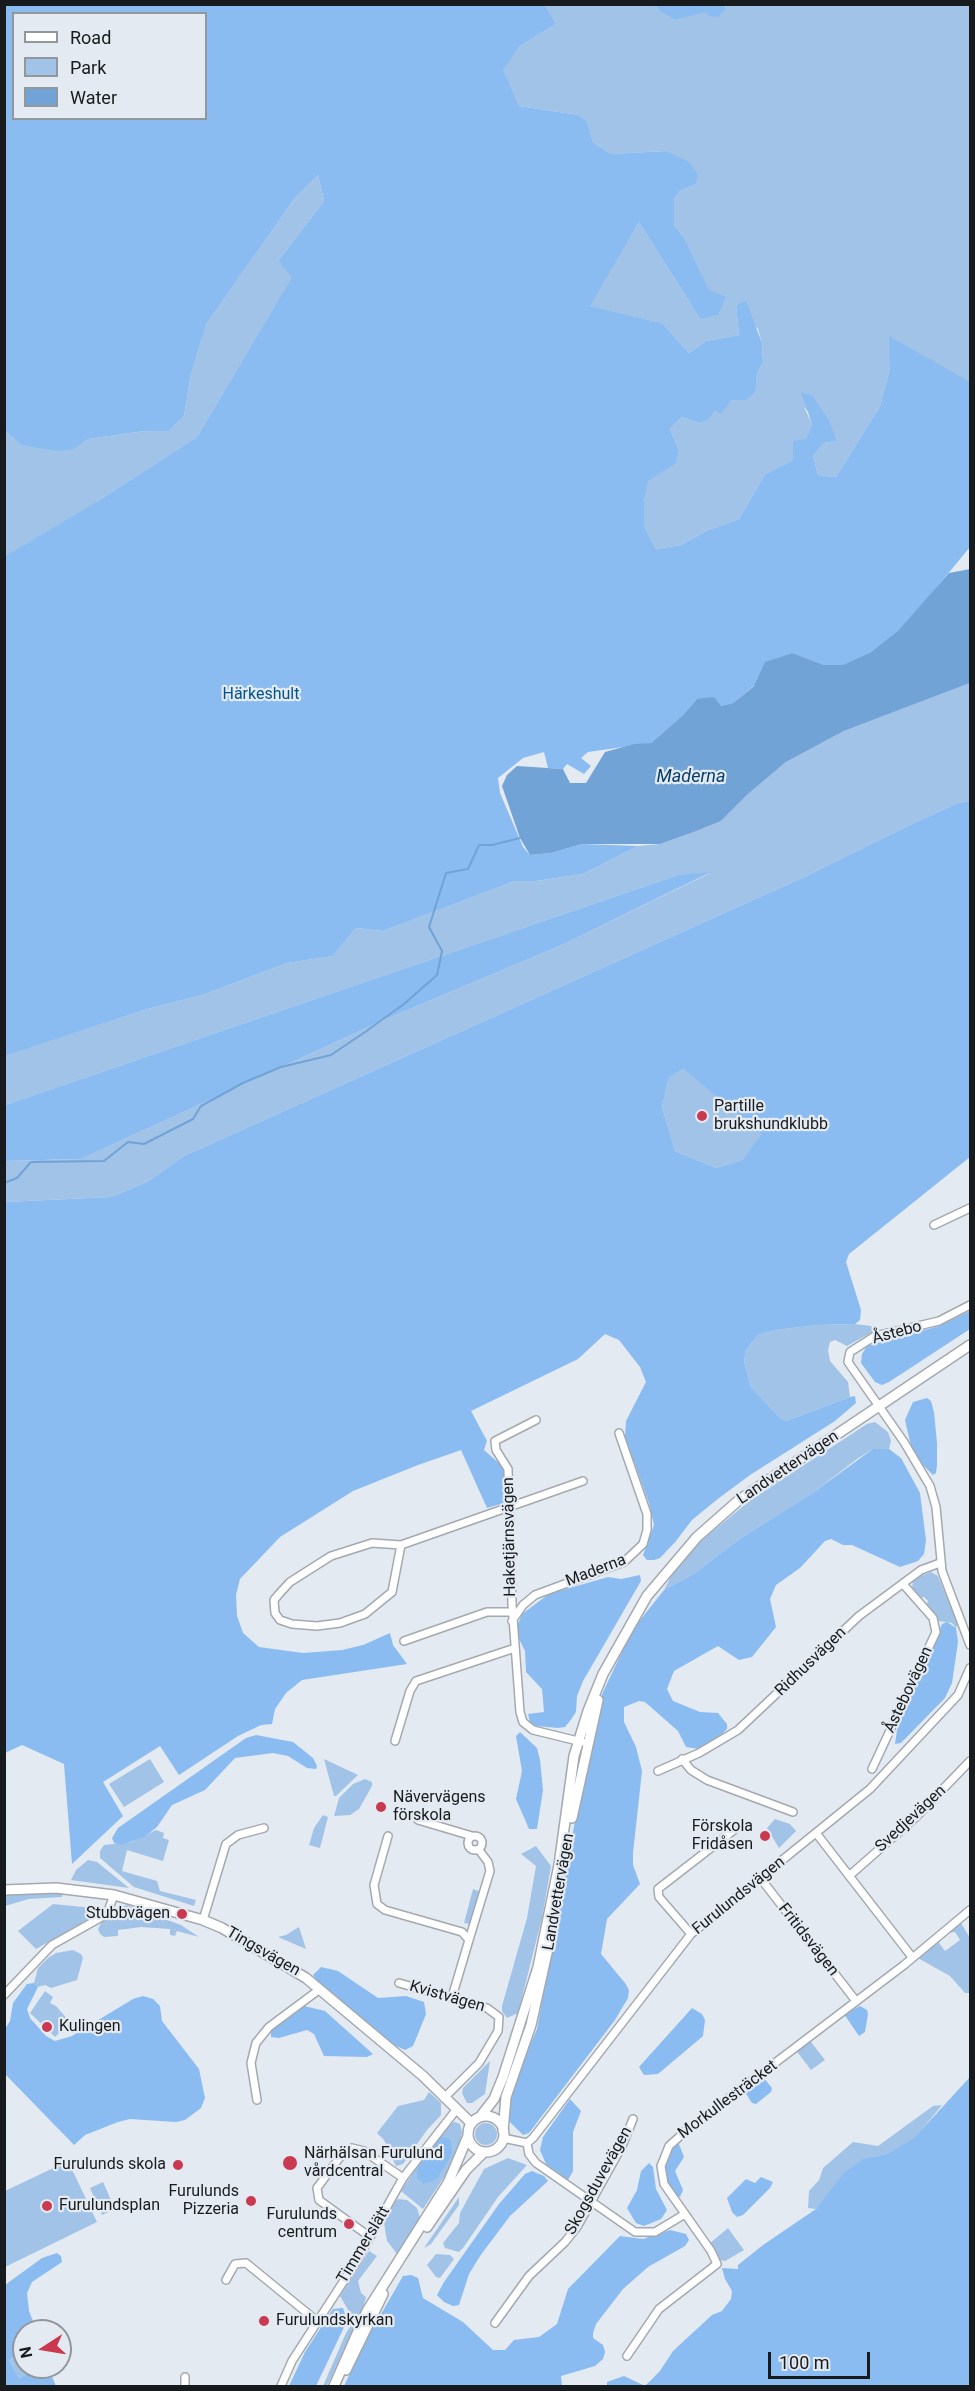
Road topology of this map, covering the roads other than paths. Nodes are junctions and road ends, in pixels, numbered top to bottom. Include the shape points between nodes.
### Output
1 (970, 1208) edge
2 (934, 1225) dead end
3 (970, 1305) edge
4 (970, 1345) edge
5 (878, 1406) junction
6 (536, 1420) dead end
7 (619, 1433) dead end
8 (583, 1481) dead end
9 (509, 1507) junction
10 (401, 1545) junction
11 (940, 1563) junction
12 (903, 1584) junction
13 (512, 1616) junction
14 (404, 1641) dead end
15 (970, 1645) edge
16 (515, 1648) junction
17 (970, 1668) edge
18 (395, 1741) dead end
19 (582, 1742) junction
20 (682, 1760) junction
21 (970, 1761) edge
22 (872, 1769) dead end
23 (658, 1771) dead end
24 (793, 1812) dead end
25 (418, 1820) dead end
26 (264, 1828) dead end
27 (734, 1830) dead end
28 (816, 1833) junction
29 (388, 1836) dead end
30 (472, 1836) junction
31 (479, 1850) junction
32 (849, 1876) junction
33 (761, 1879) junction
34 (4, 1890) edge
35 (114, 1895) junction
36 (970, 1910) edge
37 (203, 1920) junction
38 (691, 1934) junction
39 (468, 1937) junction
40 (912, 1957) junction
41 (399, 1983) dead end
42 (320, 1989) junction
43 (4, 1995) edge
44 (452, 1997) junction
45 (855, 2001) junction
46 (444, 2098) junction
47 (257, 2100) dead end
48 (456, 2110) junction
49 (480, 2117) junction
50 (633, 2120) dead end
51 (471, 2123) junction
52 (503, 2134) junction
53 (468, 2136) junction
54 (527, 2143) junction
55 (484, 2152) junction
56 (403, 2178) junction
57 (590, 2201) junction
58 (685, 2214) junction
59 (370, 2237) junction
60 (226, 2280) dead end
61 (317, 2321) junction
62 (495, 2323) dead end
63 (627, 2356) dead end
64 (185, 2377) dead end
65 (185, 2386) edge
66 (281, 2386) edge
67 (334, 2386) edge
68 (339, 2386) edge

1 - 2 street
3 - 5 street, Åstebo via 939,1321 875,1336 850,1352 848,1362
4 - 5 street, Landvettervägen
5 - 11 street via 930,1486 936,1507
5 - 19 street, Landvettervägen via 739,1500 697,1537 647,1596 615,1653 596,1689
6 - 9 street, Haketjärnsvägen via 495,1441 508,1469
7 - 13 street, Maderna via 646,1514 643,1544 624,1562 535,1595
8 - 9 street
9 - 10 street
9 - 13 street, Haketjärnsvägen
10 - 10 street via 392,1592 365,1614 317,1626 292,1624 274,1613 274,1600 290,1582 331,1556 372,1544
11 - 12 street, Ridhusvägen
11 - 15 street via 947,1591
12 - 20 street, Ridhusvägen via 859,1616 747,1722
12 - 22 street, Åstebovägen via 933,1618 936,1628
13 - 14 street, Haketjärnsvägen via 487,1612
13 - 16 street, Haketjärnsvägen
16 - 18 street via 416,1681
16 - 19 street, Haketjärnsvägen via 520,1712 527,1727
17 - 28 street, Furulundsvägen via 958,1695 870,1789
19 - 49 street, Landvettervägen via 538,1967 503,2077 494,2099
19 - 52 street, Landvettervägen via 548,1955 531,2025 506,2097
20 - 23 street, Ridhusvägen
20 - 24 street via 707,1780
21 - 32 street, Svedjevägen via 916,1817
25 - 30 street
26 - 37 street via 237,1835 226,1844
27 - 38 street via 658,1889 659,1897
28 - 32 street
28 - 33 street, Furulundsvägen
29 - 39 street via 374,1886 377,1904
30 - 31 street via 482,1840
30 - 31 street via 468,1846
31 - 39 street via 490,1871
32 - 40 street
33 - 38 street, Furulundsvägen
33 - 45 street, Fritidsvägen
34 - 35 street, Tingsvägen via 56,1888
35 - 37 street, Tingsvägen
35 - 43 street via 107,1914 45,1951
36 - 40 street
37 - 42 street, Tingsvägen via 258,1947
38 - 54 street, Furulundsvägen
39 - 44 street
40 - 45 street, Morkullesträcket
41 - 44 street, Kvistvägen
42 - 46 street, Tingsvägen
42 - 47 street via 269,2027 256,2043 251,2062
44 - 46 street, Kvistvägen via 492,2010 500,2026 479,2063
45 - 58 street, Morkullesträcket via 669,2146 663,2158 662,2176
46 - 48 street, Tingsvägen
48 - 51 street, Tingsvägen
48 - 56 street, Timmerslätt
49 - 51 street
49 - 52 street via 495,2118
50 - 57 street, Skogsduvevägen
51 - 53 street
52 - 54 street
52 - 55 street via 495,2150
53 - 55 street via 473,2147
53 - 67 street via 448,2183 367,2311
54 - 57 street via 536,2163
55 - 68 street via 466,2170 390,2281
56 - 59 street, Timmerslätt
56 - 59 street via 364,2151 352,2148 343,2152 317,2188 319,2200
57 - 58 street via 628,2229 642,2234 655,2232
57 - 62 street, Skogsduvevägen via 570,2236 529,2276
58 - 63 street, Morkullesträcket via 717,2264 659,2309
59 - 61 street, Timmerslätt
60 - 61 street via 235,2264 246,2263
61 - 66 street, Timmerslätt
64 - 65 street

